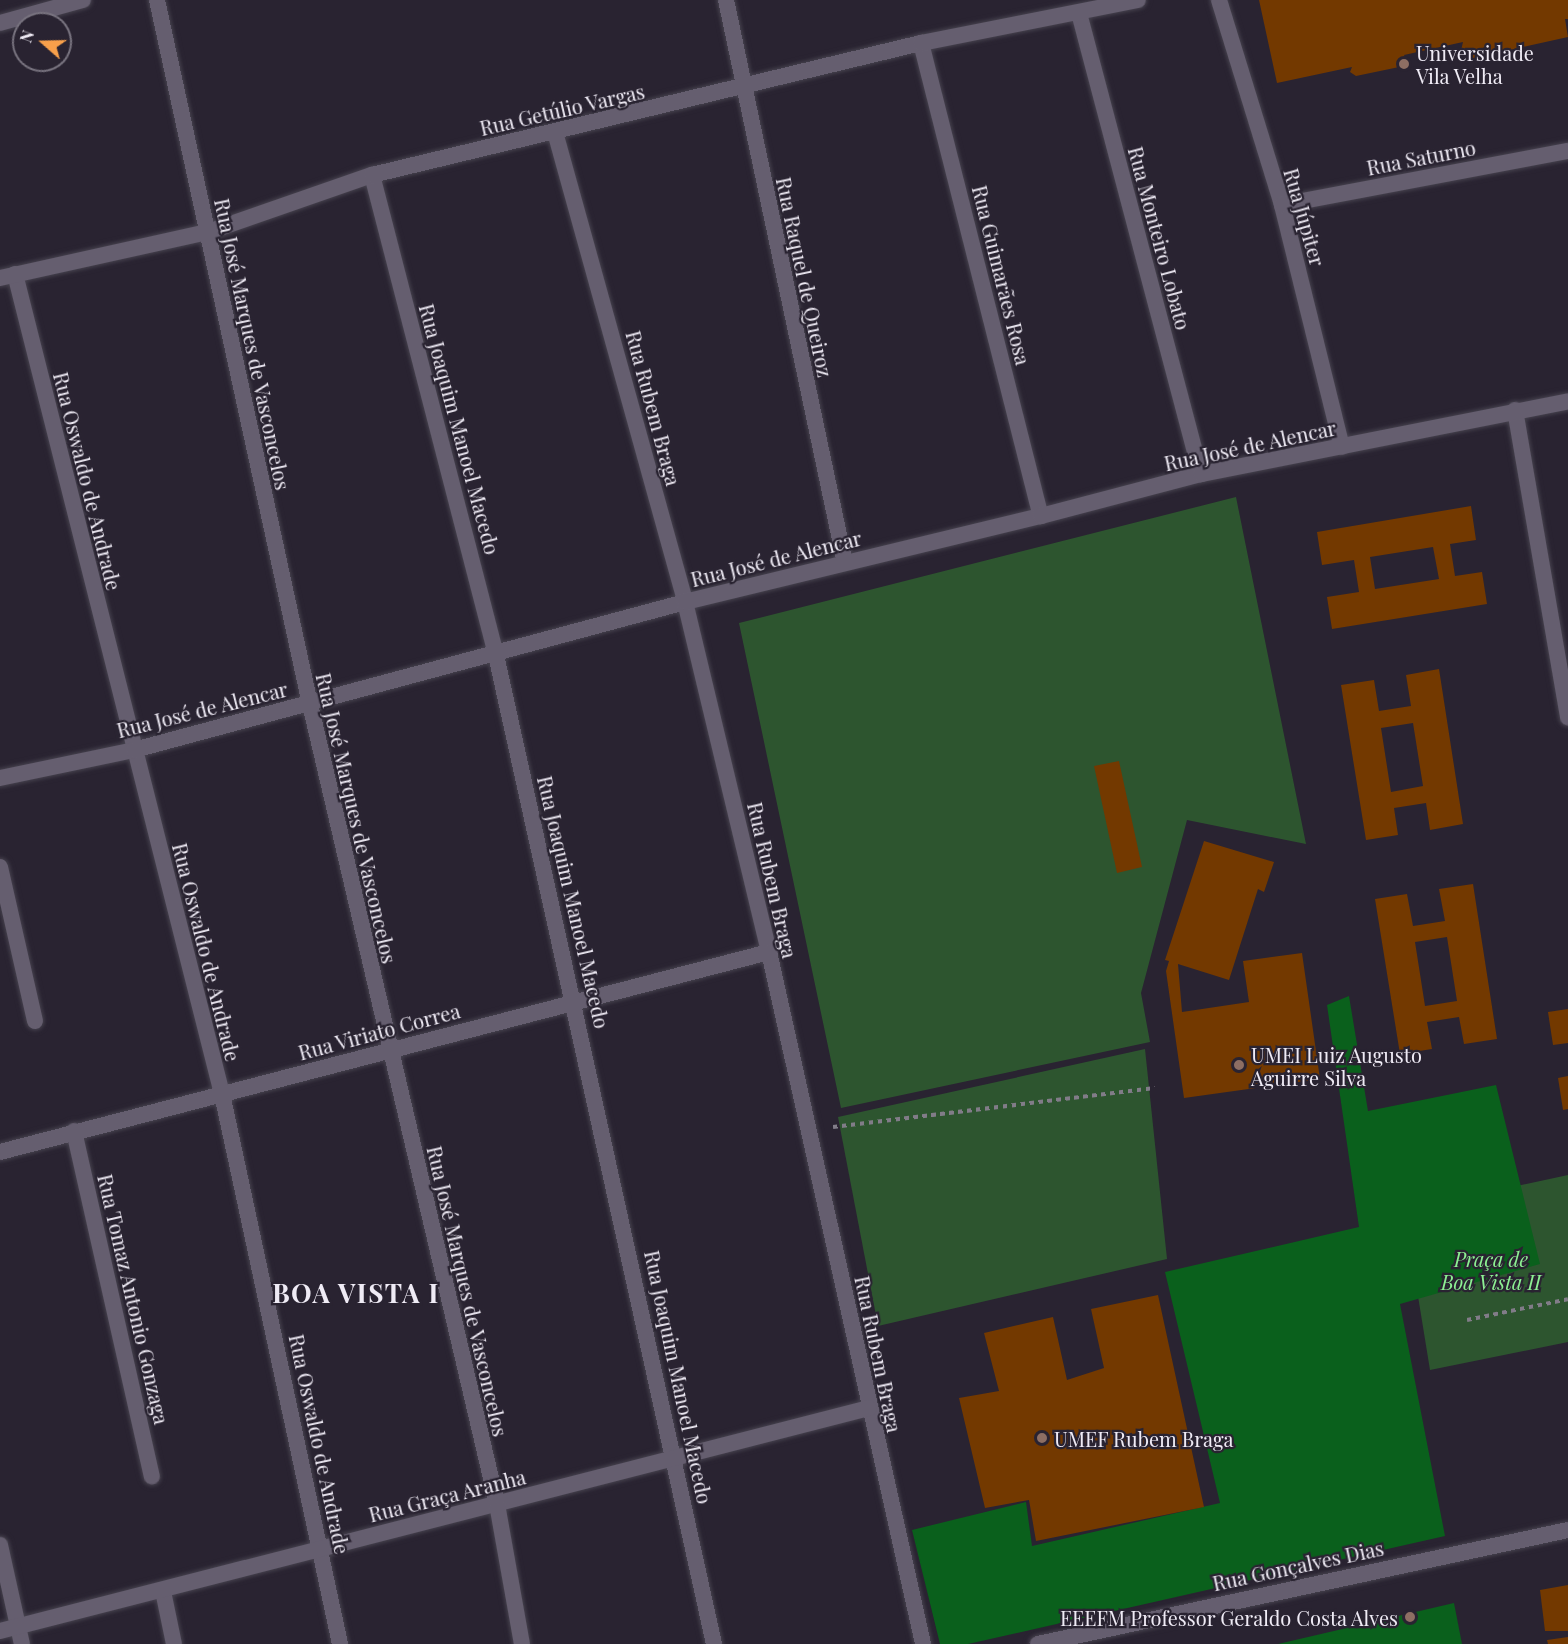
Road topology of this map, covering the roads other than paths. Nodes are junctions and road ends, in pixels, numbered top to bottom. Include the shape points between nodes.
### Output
1 (83, 0) edge
2 (157, 0) edge
3 (726, 0) edge
4 (1138, 0) edge
5 (1219, 0) edge
6 (1079, 13) junction
7 (0, 23) edge
8 (921, 43) junction
9 (743, 88) junction
10 (555, 132) junction
11 (1568, 151) edge
12 (372, 175) junction
13 (1282, 205) junction
14 (208, 232) junction
15 (8, 276) edge
16 (1568, 401) edge
17 (1515, 410) junction
18 (1342, 447) junction
19 (1201, 474) junction
20 (1041, 516) junction
21 (845, 563) junction
22 (686, 602) junction
23 (496, 655) junction
24 (309, 704) junction
25 (1568, 717) edge
26 (134, 750) junction
27 (0, 778) edge
28 (0, 867) edge
29 (770, 952) junction
30 (575, 1001) junction
31 (35, 1021) dead end
32 (388, 1050) junction
33 (222, 1094) junction
34 (74, 1131) junction
35 (0, 1152) edge
36 (869, 1408) junction
37 (676, 1460) junction
38 (152, 1476) dead end
39 (497, 1504) junction
40 (1568, 1530) edge
41 (0, 1545) edge
42 (321, 1548) junction
43 (163, 1592) junction
44 (18, 1627) junction
45 (0, 1631) edge
46 (22, 1644) edge
47 (174, 1644) edge
48 (340, 1644) edge
49 (522, 1644) edge
50 (714, 1644) edge
51 (923, 1644) edge
52 (1038, 1644) edge

1 - 7 street
2 - 14 street, Rua José Marques de Vasconcelos
3 - 9 street, Rua Raquel de Queiroz
4 - 6 street, Rua Getúlio Vargas
5 - 13 street, Rua Júpiter
6 - 8 street, Rua Getúlio Vargas
6 - 19 street, Rua Monteiro Lobato
8 - 9 street, Rua Getúlio Vargas
8 - 20 street, Rua Guimarães Rosa
9 - 10 street, Rua Getúlio Vargas
9 - 21 street, Rua Raquel de Queiroz
10 - 12 street, Rua Getúlio Vargas
10 - 22 street, Rua Rubem Braga
11 - 13 street, Rua Saturno
12 - 14 street, Rua Getúlio Vargas
12 - 23 street, Rua Joaquim Manoel Macedo
13 - 18 street, Rua Júpiter
14 - 15 street, Rua Getúlio Vargas
14 - 24 street, Rua José Marques de Vasconcelos
15 - 26 street, Rua Oswaldo de Andrade
16 - 17 street, Rua José de Alencar
17 - 18 street, Rua José de Alencar
17 - 25 street
18 - 19 street, Rua José de Alencar
19 - 20 street, Rua José de Alencar
20 - 21 street, Rua José de Alencar
21 - 22 street, Rua José de Alencar
22 - 23 street, Rua José de Alencar
22 - 29 street, Rua Rubem Braga
23 - 24 street, Rua José de Alencar
23 - 30 street, Rua Joaquim Manoel Macedo
24 - 26 street, Rua José de Alencar
24 - 32 street, Rua José Marques de Vasconcelos
26 - 27 street, Rua José de Alencar
26 - 33 street, Rua Oswaldo de Andrade
28 - 31 street
29 - 30 street, Rua Viriato Correa
29 - 36 street, Rua Rubem Braga
30 - 32 street, Rua Viriato Correa
30 - 37 street, Rua Joaquim Manoel Macedo
32 - 33 street, Rua Viriato Correa
32 - 39 street, Rua José Marques de Vasconcelos
33 - 34 street, Rua Viriato Correa
33 - 42 street, Rua Oswaldo de Andrade
34 - 35 street, Rua Viriato Correa
34 - 38 street, Rua Tomaz Antonio Gonzaga
36 - 37 street, Rua Graça Aranha
36 - 51 street, Rua Rubem Braga
37 - 39 street, Rua Graça Aranha
37 - 50 street, Rua Joaquim Manoel Macedo
39 - 42 street, Rua Graça Aranha
39 - 49 street, Rua José Marques de Vasconcelos
40 - 52 street, Rua Gonçalves Dias
41 - 44 street
42 - 43 street, Rua Graça Aranha
42 - 48 street, Rua Oswaldo de Andrade
43 - 44 street, Rua Graça Aranha
43 - 47 street
44 - 45 street, Rua Graça Aranha
44 - 46 street

